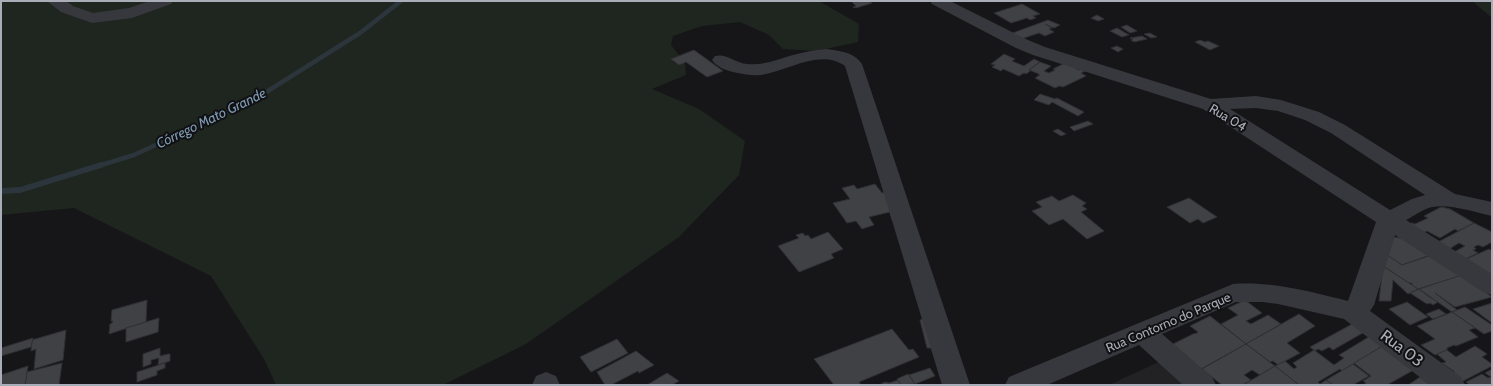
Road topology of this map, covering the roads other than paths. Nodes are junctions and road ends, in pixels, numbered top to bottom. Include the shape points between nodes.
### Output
1 (55, 1) edge
2 (165, 1) edge
3 (938, 1) edge
4 (721, 60) dead end
5 (1210, 105) junction
6 (1449, 200) junction
7 (1492, 209) edge
8 (1388, 220) junction
9 (1492, 286) edge
10 (1352, 311) junction
11 (1143, 333) junction
12 (956, 385) edge
13 (1019, 385) edge
14 (1202, 385) edge
15 (1451, 385) edge

1 - 2 street via 67,9 92,18 132,13
3 - 5 street, Rua 04 via 1039,51
4 - 12 street via 749,70 831,54 841,56 853,64
5 - 6 street via 1256,102 1281,106 1312,116 1338,129
5 - 8 street, Rua 04
6 - 7 street
6 - 8 street via 1425,202
8 - 9 street, Rua 04
8 - 10 street via 1362,305
10 - 11 street, Rua Contorno do Parque via 1250,291 1233,294
10 - 15 street, Rua 03
11 - 13 street, Rua Contorno do Parque
11 - 14 street

